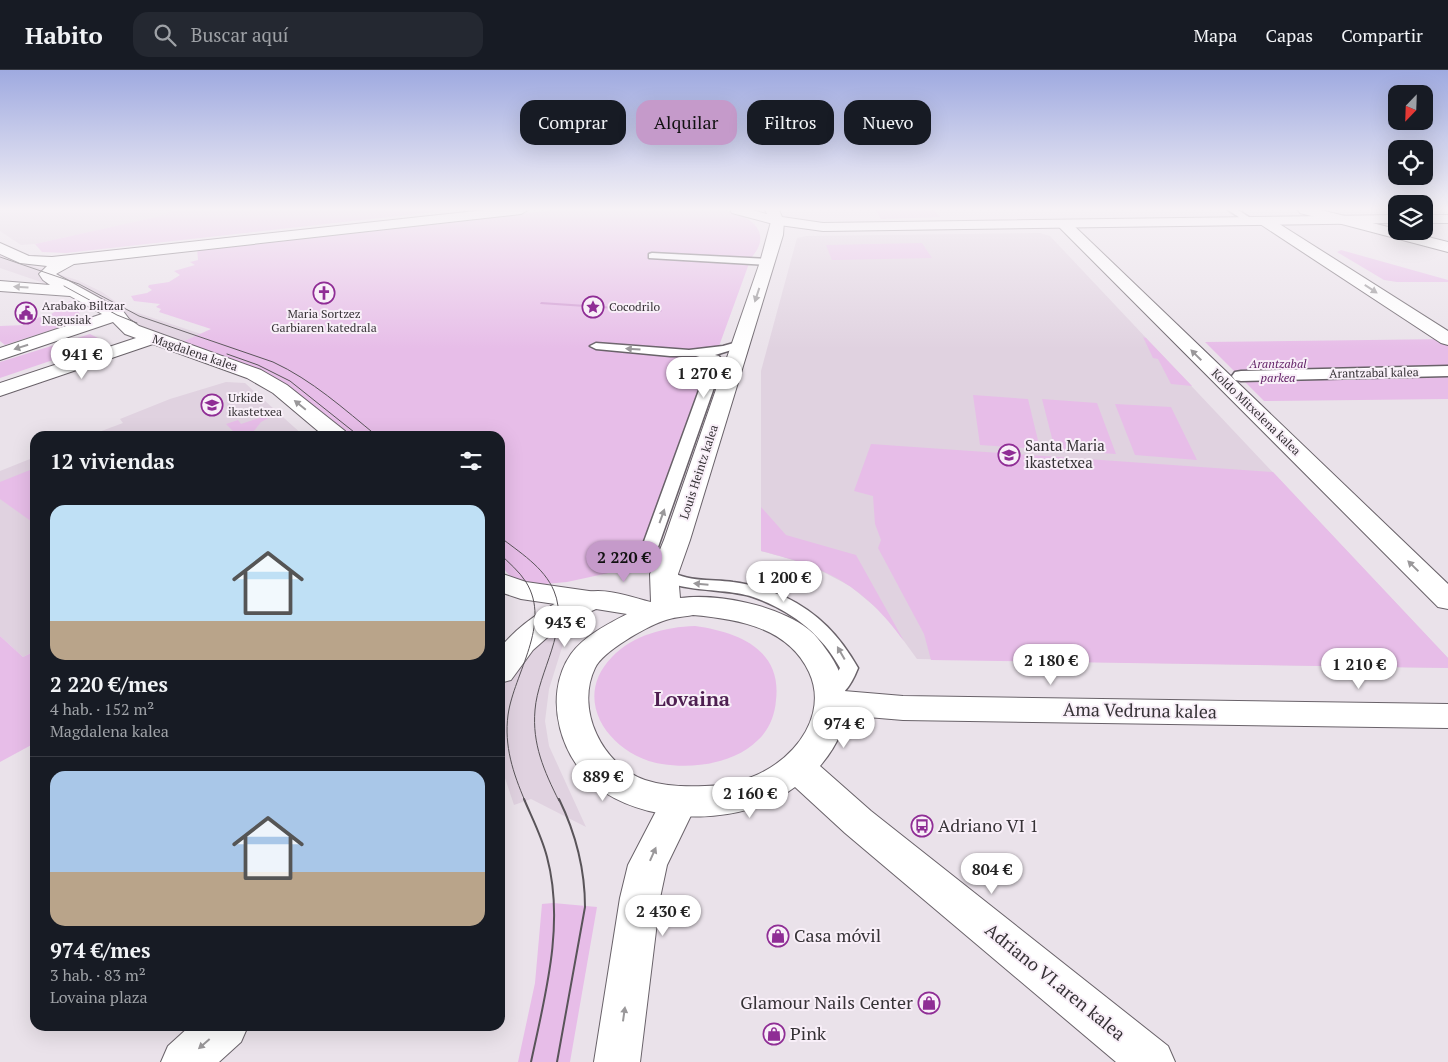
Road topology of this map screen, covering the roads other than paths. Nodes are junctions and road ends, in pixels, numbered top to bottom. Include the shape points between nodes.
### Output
1 (18, 256) edge
2 (112, 256) edge
3 (658, 256) edge
4 (770, 256) edge
5 (1097, 256) edge
6 (1315, 256) edge
7 (71, 261) junction
8 (768, 262) junction
9 (0, 286) edge
10 (77, 291) junction
11 (117, 315) junction
12 (153, 338) junction
13 (1448, 339) edge
14 (741, 344) junction
15 (596, 346) dead end
16 (0, 354) edge
17 (700, 354) junction
18 (1448, 371) edge
19 (1241, 376) dead end
20 (0, 390) edge
21 (331, 431) edge
22 (664, 574) junction
23 (505, 584) edge
24 (589, 600) junction
25 (1448, 600) edge
26 (659, 610) junction
27 (505, 665) edge
28 (831, 697) junction
29 (1448, 716) edge
30 (798, 768) junction
31 (680, 801) junction
32 (219, 1031) edge
33 (184, 1062) edge
34 (617, 1062) edge
35 (1152, 1062) edge

1 - 7 street via 26,260
2 - 7 street
3 - 8 lane
4 - 8 street, Louis Heintz kalea
25 -> 5 street, Koldo Mitxelena kalea
6 -> 13 street
7 - 10 street, Magdalena kalea via 47,274
8 -> 14 street, Louis Heintz kalea
10 -> 9 street
10 - 11 street, Magdalena kalea
11 - 12 street, Magdalena kalea via 132,330
11 -> 16 street
12 - 20 street
21 -> 12 street, Magdalena kalea via 280,389 254,374
14 - 17 lane via 728,350
14 - 22 street, Louis Heintz kalea
17 -> 15 lane
22 -> 17 lane via 652,563 650,547 718,362
18 - 19 street, Arantzabal kalea
22 - 26 street, Louis Heintz kalea
28 -> 22 lane via 849,668 840,649 810,619 762,594 734,587 690,583
23 - 24 street via 538,594
24 - 26 street
24 - 27 street via 534,630
26 - 28 street via 720,607 753,614 783,627 807,645 824,668
26 - 31 street via 596,648 580,664 573,684 572,712 578,732 593,760 609,777 631,790
28 - 29 street, Ama Vedruna kalea via 903,708
28 - 30 street via 828,725 817,748
30 - 31 street via 765,788 732,798
30 - 35 street, Adriano VI.aren kalea via 858,822
34 -> 31 street via 640,898 648,866
32 -> 33 street

